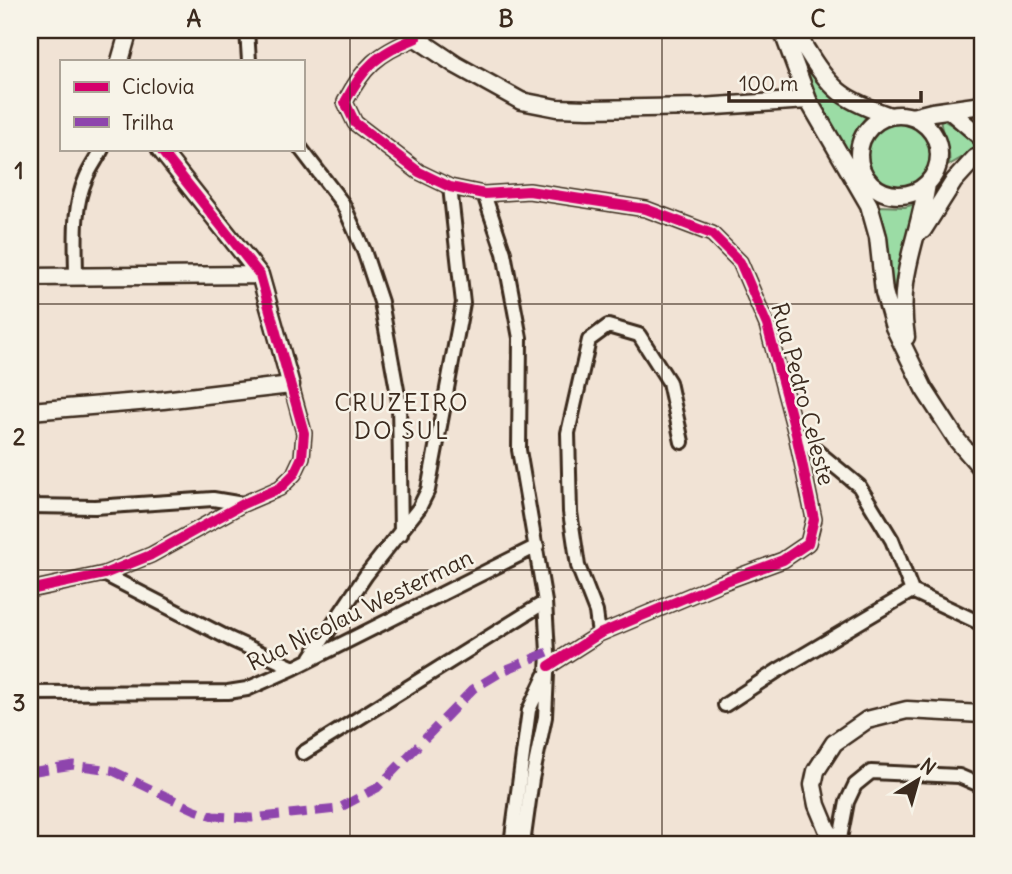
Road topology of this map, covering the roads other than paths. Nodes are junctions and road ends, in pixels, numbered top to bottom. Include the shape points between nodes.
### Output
1 (132, 30) edge
2 (247, 30) edge
3 (782, 30) edge
4 (797, 30) edge
5 (412, 34) edge
6 (120, 60) edge
7 (248, 60) edge
8 (822, 76) junction
9 (808, 100) junction
10 (982, 106) edge
11 (949, 110) junction
12 (932, 112) junction
13 (890, 116) junction
14 (912, 117) junction
15 (982, 138) edge
16 (101, 150) edge
17 (161, 150) edge
18 (302, 150) edge
19 (978, 156) edge
20 (844, 162) junction
21 (864, 175) junction
22 (929, 181) junction
23 (450, 187) junction
24 (484, 194) junction
25 (869, 205) junction
26 (909, 253) junction
27 (260, 275) junction
28 (30, 277) edge
29 (76, 278) junction
30 (909, 354) junction
31 (291, 385) junction
32 (30, 411) edge
33 (796, 433) junction
34 (682, 442) dead end
35 (982, 469) edge
36 (243, 504) junction
37 (30, 506) edge
38 (401, 534) junction
39 (537, 546) junction
40 (104, 574) junction
41 (30, 590) edge
42 (912, 591) junction
43 (545, 602) junction
44 (982, 624) edge
45 (600, 634) junction
46 (309, 660) junction
47 (294, 668) junction
48 (548, 670) junction
49 (30, 693) edge
50 (725, 705) dead end
51 (982, 714) edge
52 (303, 752) dead end
53 (982, 786) edge
54 (511, 844) edge
55 (523, 844) edge
56 (838, 844) edge

1 - 6 street
2 - 7 street
3 - 9 street
4 - 8 street
5 - 9 street via 521,102 557,108 701,107
5 - 23 street, Rua Pedro Celeste via 360,74 345,102 355,123 419,172
8 - 12 street via 871,102
8 - 13 street via 854,103
9 - 20 street
10 - 11 street
11 - 12 street
11 - 15 street
12 - 14 street
13 - 14 street
13 - 21 street via 878,120 861,140
14 - 22 street via 923,123 937,143 937,167
16 - 29 street via 79,198
17 - 27 street
18 - 38 street via 343,204 381,302 399,401
19 - 22 street
19 - 26 street via 954,181
20 - 21 street
20 - 25 street
21 - 22 street via 896,195 917,191
21 - 25 street
22 - 26 street
23 - 24 street, Rua Pedro Celeste
23 - 38 street via 463,303 429,490
24 - 33 street, Rua Pedro Celeste via 529,191 646,209 712,234 740,262 756,299
24 - 39 street via 504,253 520,338 519,450
25 - 30 street via 884,292 894,327
26 - 30 street via 902,314
27 - 29 street
27 - 31 street
28 - 29 street
30 - 35 street via 924,389
31 - 32 street
31 - 36 street via 304,433 302,457 280,488
33 - 42 street via 859,486 892,540
33 - 45 street, Rua Pedro Celeste via 814,519 808,543 783,560
34 - 45 street via 669,382 639,335 608,326 589,340 568,433 570,512 578,566
36 - 37 street via 213,499
36 - 40 street via 151,555
38 - 46 street via 366,575
39 - 43 street
39 - 46 street, Rua Nicolau Westerman
40 - 41 street
40 - 47 street
42 - 44 street
42 - 50 street
43 - 48 street
43 - 52 street
45 - 48 street, Rua Pedro Celeste
46 - 47 street, Rua Nicolau Westerman
47 - 49 street, Rua Nicolau Westerman via 247,689 228,692
48 - 54 street via 529,710
48 - 55 street via 545,717
51 - 56 street via 908,710 867,720 834,743 816,771 813,785 822,817
53 - 56 street via 959,776 871,772 855,785 847,802

